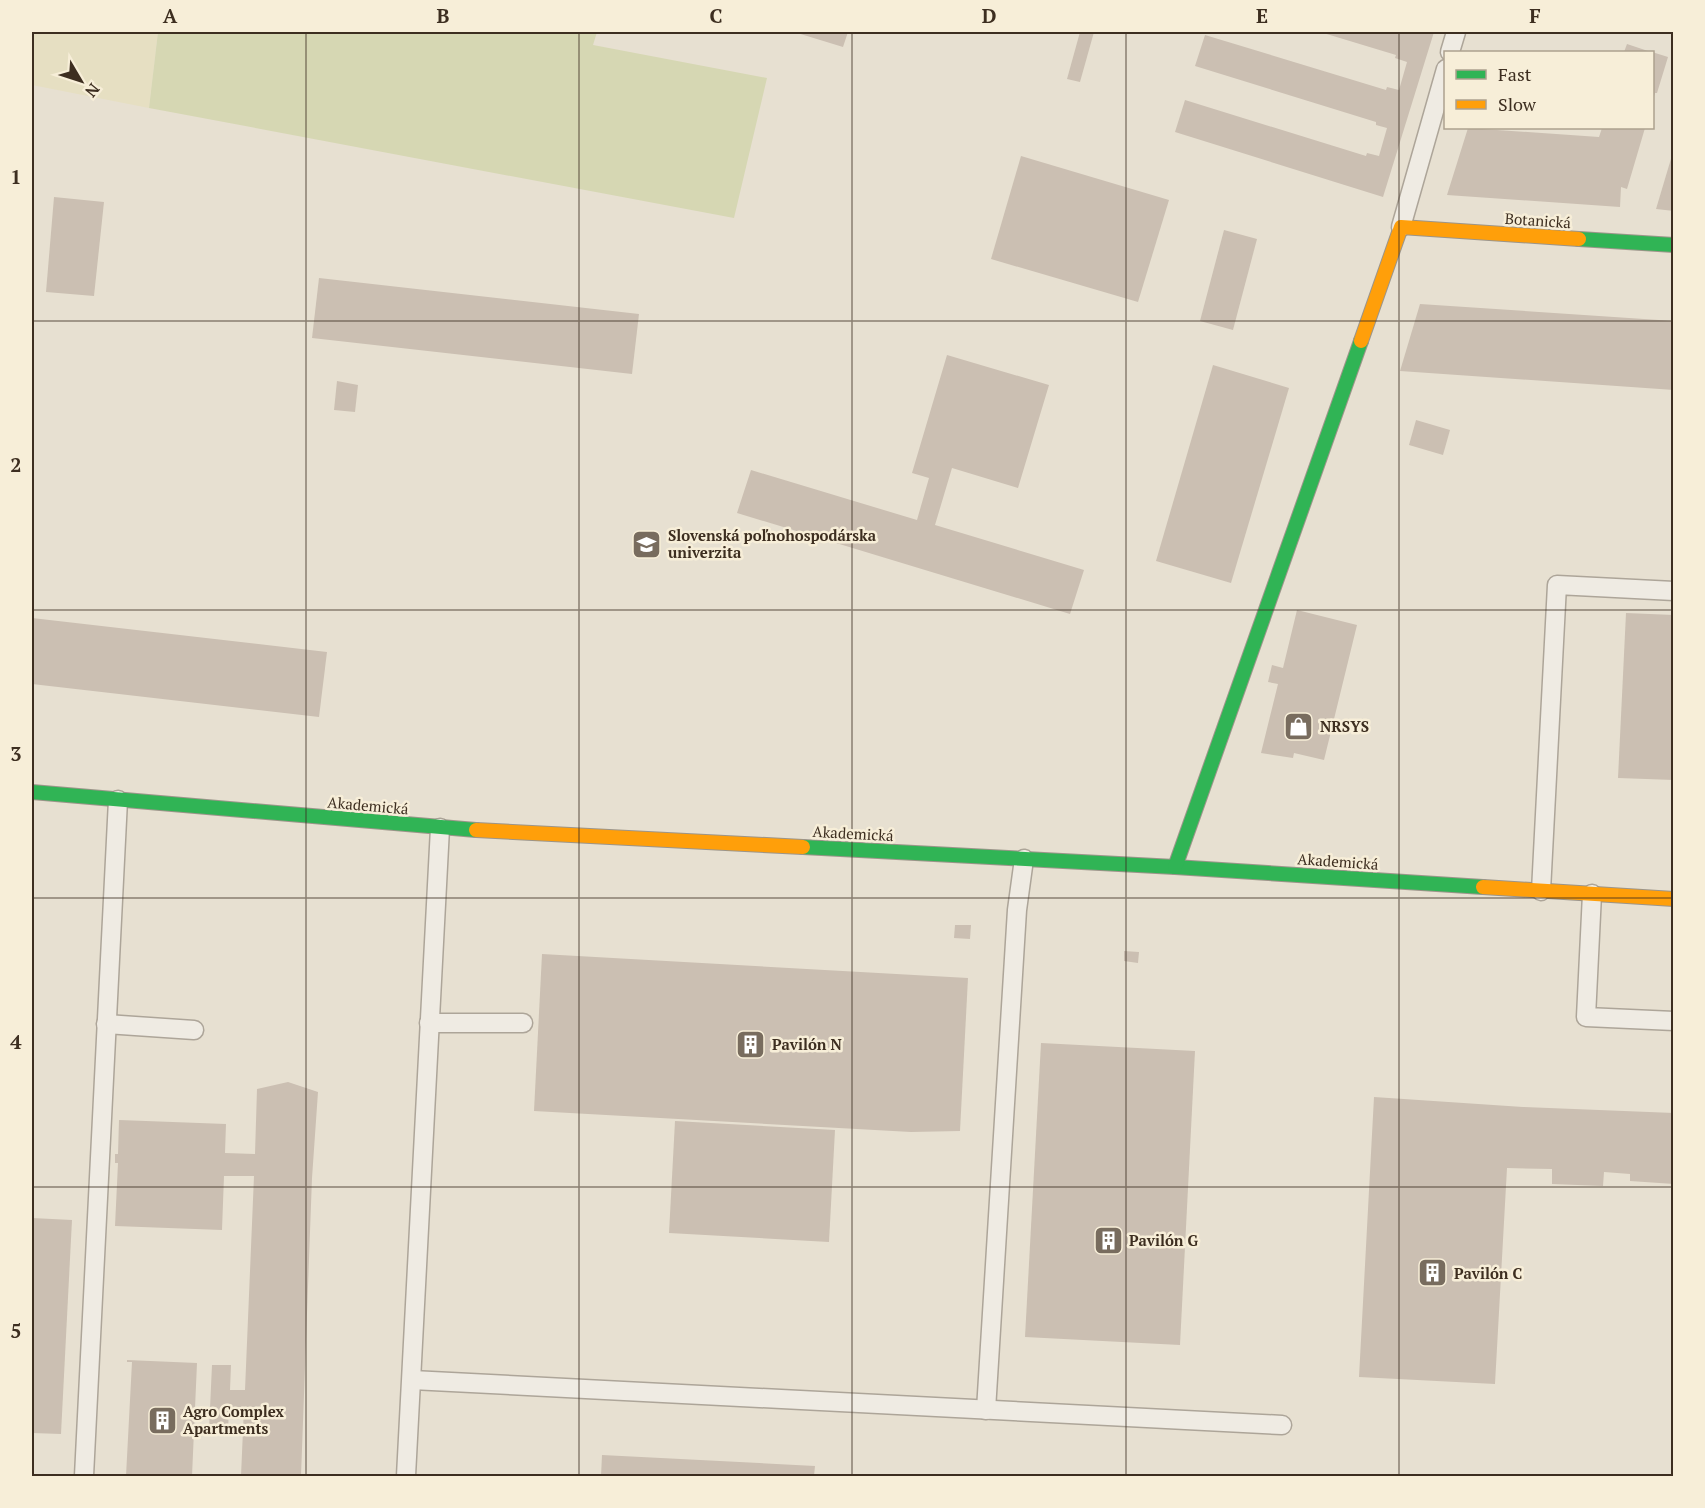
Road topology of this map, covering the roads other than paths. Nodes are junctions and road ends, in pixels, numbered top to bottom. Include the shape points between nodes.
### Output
1 (1456, 32) edge
2 (1450, 51) edge
3 (1444, 76) edge
4 (1401, 227) junction
5 (1674, 245) edge
6 (1674, 591) edge
7 (32, 792) edge
8 (118, 800) junction
9 (440, 828) junction
10 (1024, 859) junction
11 (1175, 867) junction
12 (1541, 891) junction
13 (1592, 894) junction
14 (1674, 899) edge
15 (1674, 1021) edge
16 (429, 1023) junction
17 (523, 1023) dead end
18 (106, 1024) junction
19 (194, 1030) dead end
20 (412, 1380) junction
21 (986, 1410) junction
22 (1282, 1425) dead end
23 (84, 1476) edge
24 (405, 1476) edge

1 - 2 lane
3 - 4 lane
4 - 5 street, Botanická
4 - 11 street
6 - 12 lane via 1557,585
7 - 8 street, Akademická
8 - 9 street, Akademická
8 - 18 lane
9 - 10 street, Akademická
9 - 16 lane
10 - 11 street, Akademická
10 - 21 lane via 1017,910
11 - 12 street, Akademická
12 - 13 street, Akademická
13 - 14 street, Akademická
13 - 15 lane via 1586,1017
16 - 17 lane
16 - 20 lane
18 - 19 lane
18 - 23 lane
20 - 21 lane
20 - 24 lane
21 - 22 lane

